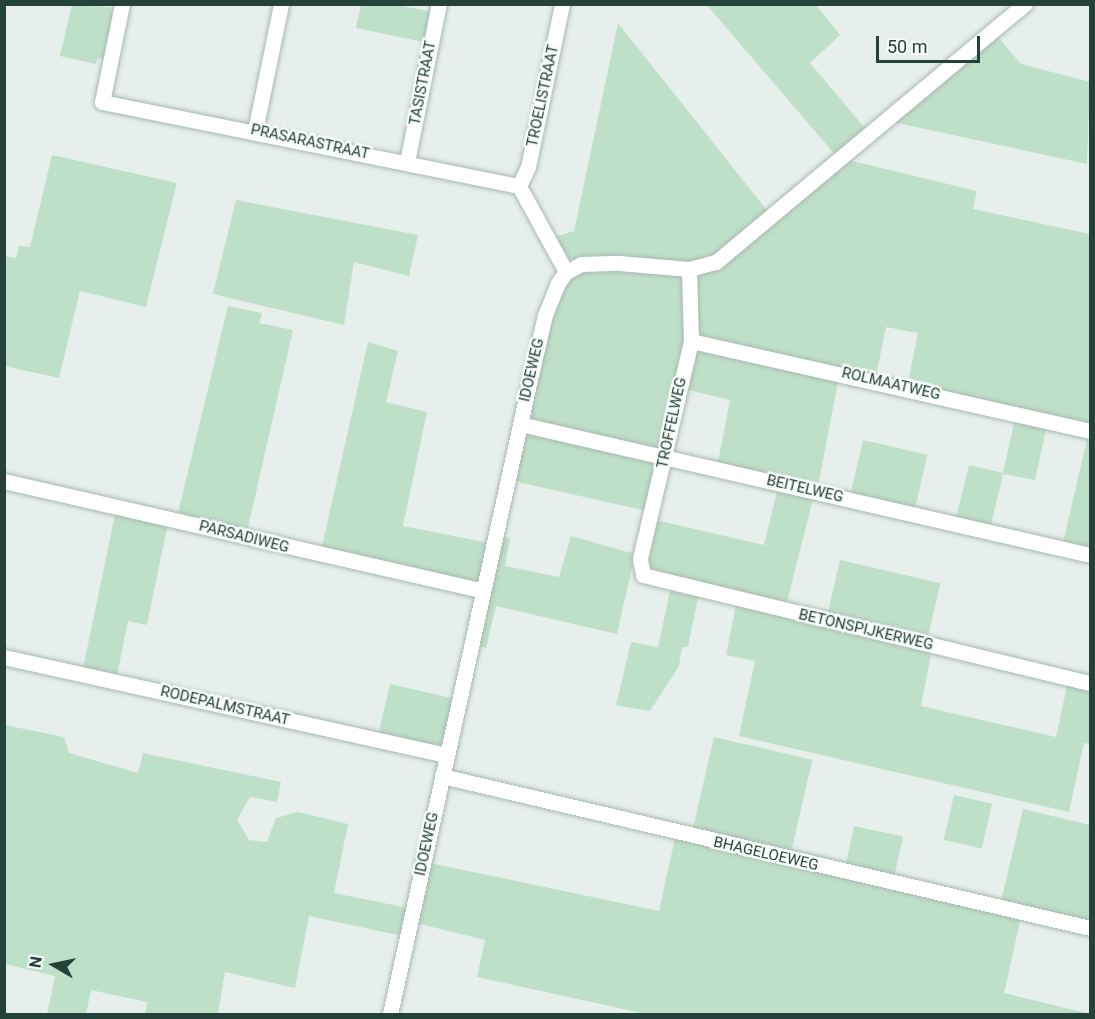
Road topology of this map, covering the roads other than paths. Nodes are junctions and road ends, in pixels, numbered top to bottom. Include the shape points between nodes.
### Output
1 (122, 4) edge
2 (281, 4) edge
3 (439, 4) edge
4 (562, 4) edge
5 (1024, 4) edge
6 (255, 130) junction
7 (406, 162) junction
8 (519, 186) junction
9 (689, 269) junction
10 (566, 272) junction
11 (691, 341) junction
12 (520, 424) junction
13 (1090, 431) edge
14 (665, 456) junction
15 (4, 481) edge
16 (1090, 555) edge
17 (643, 575) joint
18 (483, 591) junction
19 (4, 657) edge
20 (1090, 683) edge
21 (446, 755) junction
22 (442, 776) junction
23 (1090, 928) edge
24 (390, 1014) edge

1 - 6 street, PRASARASTRAAT via 102,102
2 - 6 street
3 - 7 street, TASISTRAAT
4 - 8 street, TROELISTRAAT via 528,167
5 - 9 street via 727,254 704,267
6 - 7 street, PRASARASTRAAT
7 - 8 street, PRASARASTRAAT
8 - 10 street
9 - 10 street via 600,262 581,264
9 - 11 street, TROFFELWEG
10 - 12 street, IDOEWEG via 550,298
11 - 13 street, ROLMAATWEG
11 - 14 street, TROFFELWEG
12 - 14 street, BEITELWEG
12 - 18 street, IDOEWEG
14 - 16 street, BEITELWEG
14 - 17 street, TROFFELWEG via 640,559
15 - 18 street, PARSADIWEG
17 - 20 street, BETONSPIJKERWEG
18 - 21 street, IDOEWEG
19 - 21 street, RODEPALMSTRAAT
21 - 22 street, IDOEWEG
22 - 23 street, BHAGELOEWEG
22 - 24 street, IDOEWEG

